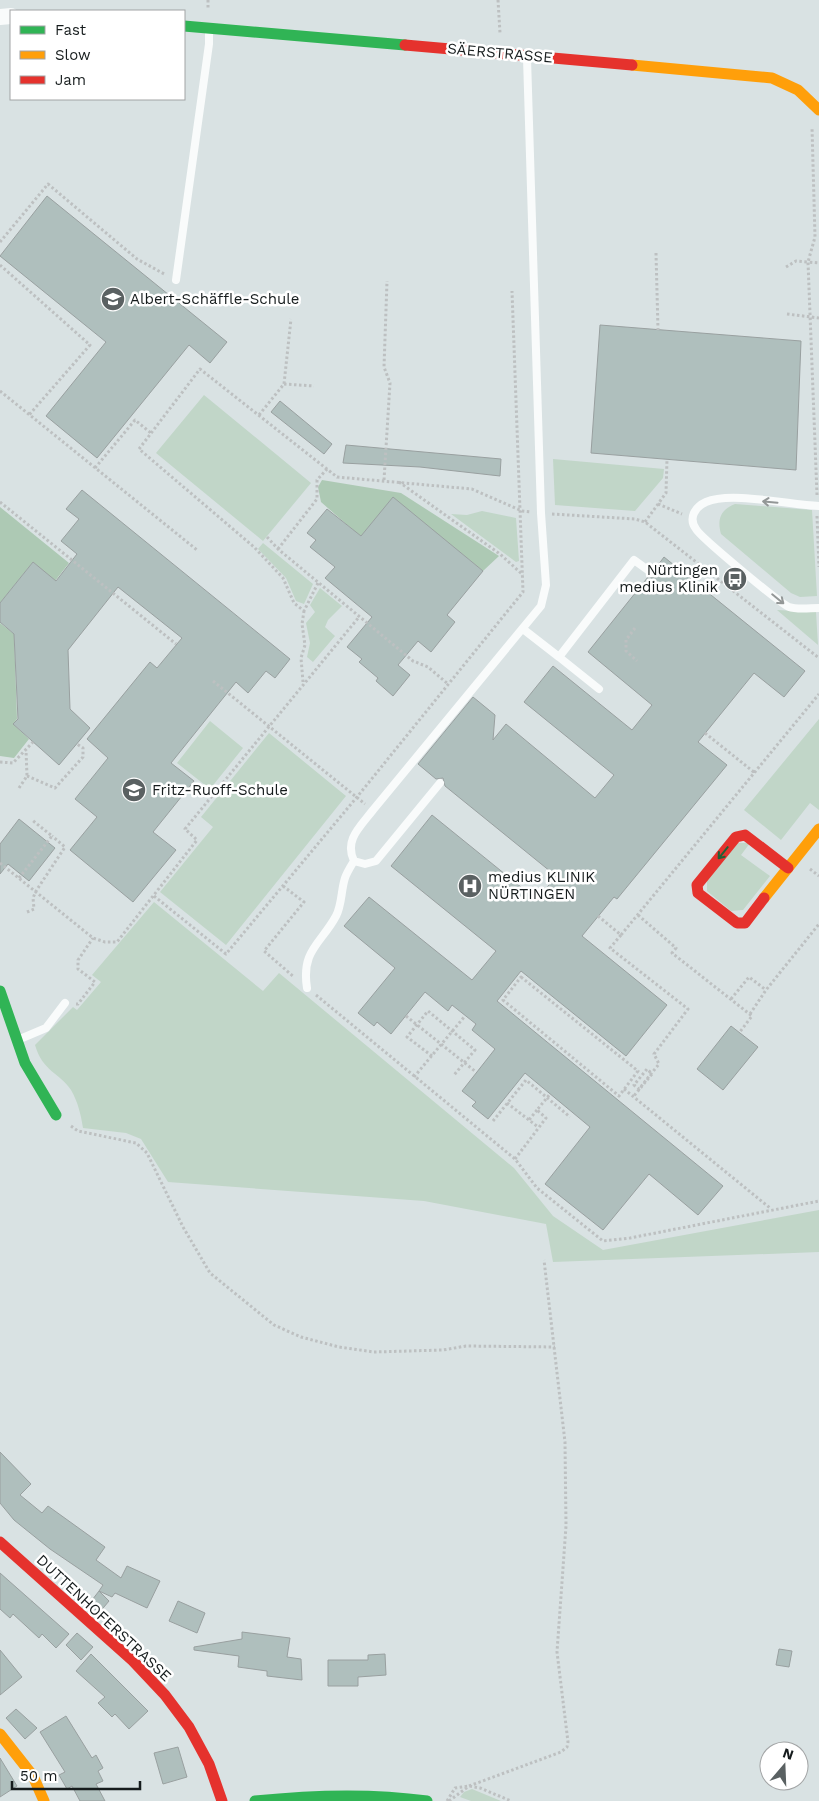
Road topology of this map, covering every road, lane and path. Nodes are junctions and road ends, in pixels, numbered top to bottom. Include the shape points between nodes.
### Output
1 (498, 0) edge
2 (185, 26) edge
3 (209, 28) junction
4 (500, 54) junction
5 (527, 55) junction
6 (819, 110) edge
7 (810, 121) dead end
8 (0, 242) edge
9 (656, 253) dead end
10 (808, 262) junction
11 (819, 263) edge
12 (0, 265) edge
13 (786, 267) dead end
14 (176, 280) joint
15 (387, 281) dead end
16 (512, 291) dead end
17 (787, 314) dead end
18 (810, 317) junction
19 (819, 318) edge
20 (291, 319) dead end
21 (658, 330) dead end
22 (284, 384) junction
23 (314, 386) dead end
24 (0, 391) edge
25 (814, 413) junction
26 (819, 413) edge
27 (29, 415) junction
28 (259, 415) junction
29 (151, 433) junction
30 (667, 459) dead end
31 (95, 468) junction
32 (327, 469) junction
33 (384, 480) junction
34 (398, 482) junction
35 (0, 502) edge
36 (658, 504) junction
37 (818, 506) edge
38 (522, 511) junction
39 (541, 513) junction
40 (692, 518) junction
41 (645, 522) junction
42 (267, 537) dead end
43 (197, 550) dead end
44 (278, 550) junction
45 (819, 567) edge
46 (652, 573) dead end
47 (523, 575) junction
48 (318, 583) junction
49 (819, 608) edge
50 (304, 611) junction
51 (358, 617) junction
52 (635, 628) dead end
53 (523, 629) junction
54 (176, 644) dead end
55 (559, 657) junction
56 (819, 658) edge
57 (637, 661) dead end
58 (214, 682) dead end
59 (303, 682) junction
60 (448, 684) junction
61 (599, 689) dead end
62 (819, 694) edge
63 (268, 726) junction
64 (705, 733) dead end
65 (33, 742) dead end
66 (77, 744) dead end
67 (26, 750) junction
68 (0, 762) edge
69 (755, 773) junction
70 (28, 776) junction
71 (440, 783) dead end
72 (19, 788) dead end
73 (357, 797) junction
74 (373, 810) junction
75 (32, 820) dead end
76 (819, 829) edge
77 (52, 836) junction
78 (354, 861) junction
79 (0, 862) edge
80 (788, 868) junction
81 (19, 878) junction
82 (283, 886) junction
83 (36, 891) junction
84 (154, 896) junction
85 (27, 912) dead end
86 (638, 915) junction
87 (598, 916) dead end
88 (819, 924) edge
89 (621, 935) junction
90 (93, 938) junction
91 (307, 988) junction
92 (766, 990) junction
93 (0, 991) edge
94 (731, 1000) junction
95 (65, 1003) joint
96 (750, 1014) junction
97 (406, 1016) dead end
98 (465, 1016) dead end
99 (417, 1025) junction
100 (452, 1031) junction
101 (739, 1033) dead end
102 (18, 1040) junction
103 (441, 1045) junction
104 (432, 1056) junction
105 (464, 1063) junction
106 (476, 1072) dead end
107 (454, 1075) dead end
108 (414, 1077) junction
109 (624, 1089) junction
110 (550, 1094) dead end
111 (633, 1097) junction
112 (547, 1098) junction
113 (507, 1103) junction
114 (537, 1110) junction
115 (56, 1115) joint
116 (570, 1116) dead end
117 (529, 1120) junction
118 (493, 1121) dead end
119 (538, 1127) junction
120 (515, 1159) junction
121 (819, 1200) edge
122 (770, 1209) junction
123 (544, 1260) dead end
124 (555, 1347) junction
125 (0, 1542) edge
126 (0, 1734) edge
127 (469, 1786) junction
128 (44, 1801) edge
129 (222, 1801) edge
130 (254, 1801) edge
131 (428, 1801) edge
132 (448, 1801) edge
133 (511, 1801) edge

1 - 4 path
2 - 3 street, SÄERSTRASSE
3 - 4 street, SÄERSTRASSE
3 - 14 lane
4 - 5 street, SÄERSTRASSE
5 - 6 street, SÄERSTRASSE via 772,78 786,82 810,98
5 - 39 lane
7 - 10 path via 816,237
8 - 14 path via 48,184 137,259
9 - 21 path
10 - 11 path
10 - 13 path via 796,261
10 - 18 path
12 - 27 path via 90,345
15 - 33 path via 384,367 390,383
16 - 38 path
17 - 18 path
18 - 19 path
18 - 25 path
20 - 22 path
22 - 23 path
22 - 28 path
24 - 27 path
25 - 26 path
25 - 37 path
27 - 31 path
28 - 29 path via 200,369
28 - 32 path
29 - 31 path via 135,420
29 - 50 path via 139,448 254,547 283,578 294,603
30 - 36 path via 666,493
31 - 43 path
32 - 33 path via 337,477
32 - 44 path via 317,480 317,499
33 - 34 path
34 - 38 path via 472,489
34 - 47 path via 500,554
35 - 54 path
36 - 40 path
36 - 41 path
37 -> 40 lane via 729,498 699,505
37 - 45 path
38 - 39 path
38 - 47 path
39 - 41 path
39 - 53 lane via 546,585 541,606
40 -> 49 lane via 695,529 710,543 788,607
41 - 56 path
42 - 44 path
44 - 48 path
46 - 55 lane via 634,560
47 - 60 path via 523,592
48 - 50 path
48 - 51 path
50 - 59 path
51 - 59 path
51 - 60 path
52 - 57 path via 626,640 626,652
53 - 55 lane
53 - 74 lane
55 - 61 lane
58 - 63 path
59 - 63 path
60 - 73 path
62 - 69 path
63 - 73 path
63 - 84 path via 185,829 197,840
64 - 69 path
65 - 67 path
66 - 70 path via 83,748 83,756 55,788
67 - 68 path via 13,763
67 - 70 path
69 - 86 path
70 - 72 path
71 - 78 lane via 376,861 365,864
73 - 74 path
73 - 82 path
74 - 78 lane via 350,840 349,851
75 - 77 path
76 - 80 street
77 - 81 path
77 - 83 path via 65,847
78 - 91 lane via 345,876 337,914 307,960
79 - 81 path
80 -> 80 street via 745,835 736,836 697,885 698,893 737,923 745,923
81 - 83 path
82 - 84 path via 226,954
82 - 91 path via 304,902 264,951
83 - 85 path via 34,909
83 - 90 path
84 - 90 path via 117,942
86 - 89 path
86 - 94 path via 676,948 672,952
87 - 89 path
88 - 92 path
89 - 111 path via 610,948 688,1009 654,1054 659,1064 654,1071 649,1077 639,1089 634,1086 647,1069 652,1074
90 - 95 path via 78,960 78,969 95,982 78,1004
91 - 108 path
92 - 94 path via 749,976
92 - 96 path
93 - 102 street
94 - 96 path
95 - 102 lane via 46,1028
96 - 101 path via 752,1016
97 - 99 path
98 - 100 path
99 - 100 path via 428,1011
99 - 103 path
99 - 104 path via 407,1037
100 - 103 path
100 - 105 path via 475,1050
102 - 115 street via 25,1064
103 - 104 path
103 - 105 path
104 - 108 path
105 - 106 path
105 - 107 path
108 - 120 path
109 - 109 path via 619,1096 503,1000 521,978 638,1071
109 - 111 path
110 - 112 path
111 - 122 path
112 - 113 path via 526,1080
112 - 114 path
112 - 116 path
113 - 117 path
113 - 118 path
114 - 117 path
114 - 119 path via 546,1118
115 - 124 path via 78,1131 136,1143 147,1154 210,1273 274,1325 339,1348 374,1352 466,1346
117 - 119 path
119 - 120 path
120 - 122 path via 537,1188 603,1241
121 - 122 path
123 - 124 path
124 - 127 path via 566,1442 566,1526 557,1652 567,1748
125 - 129 street, DUTTENHOFERSTRASSE via 133,1661 165,1695 201,1749
126 - 128 street via 32,1776
127 - 132 path
127 - 132 path via 454,1788
127 - 133 path
130 - 131 street via 366,1795

